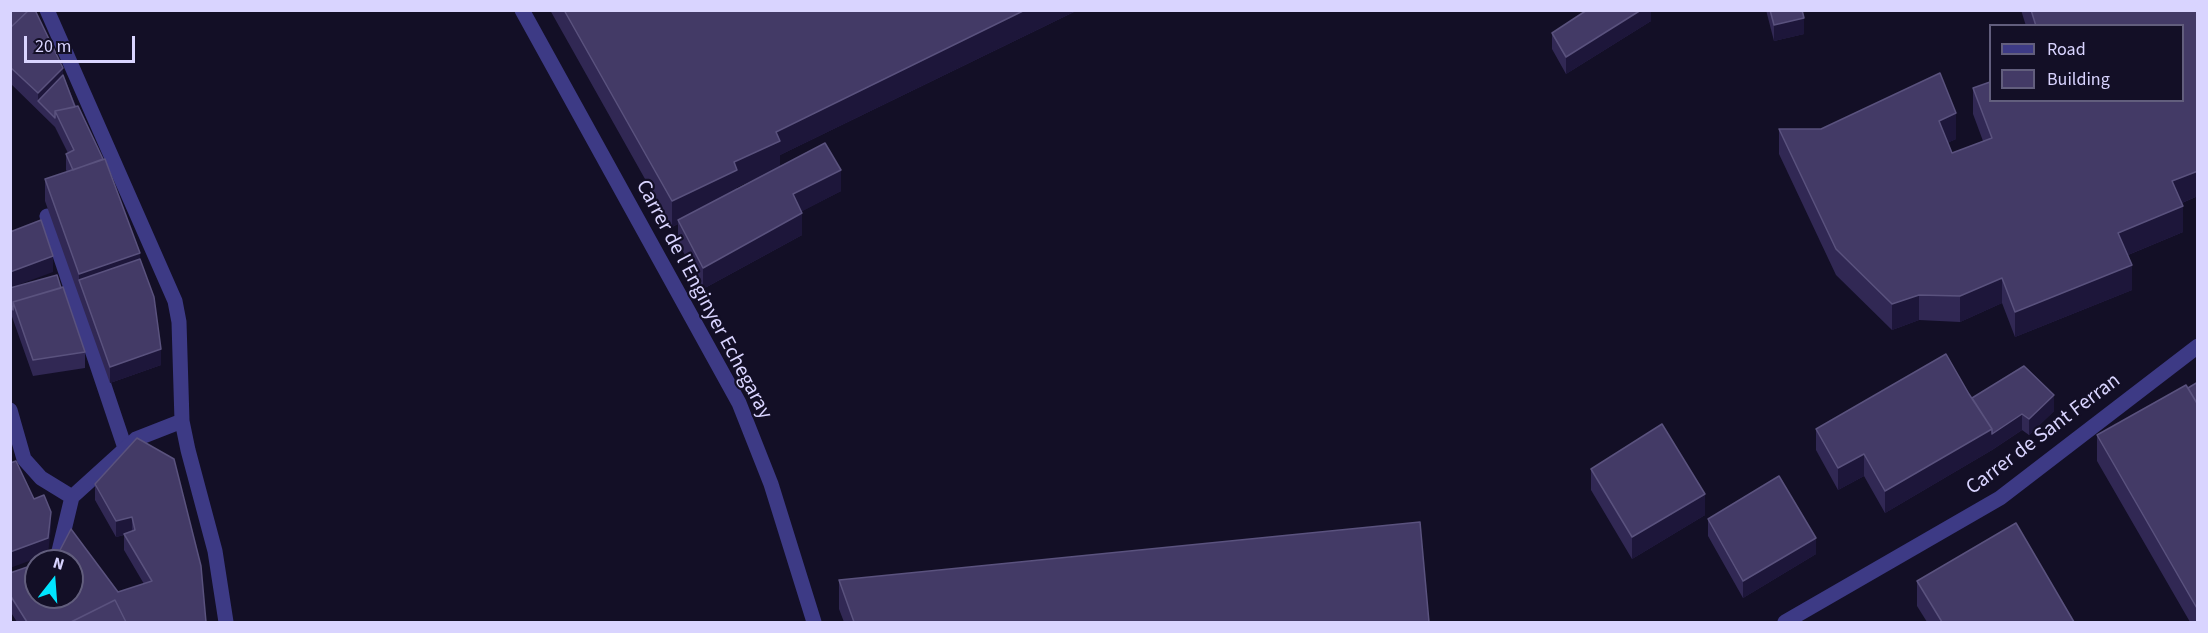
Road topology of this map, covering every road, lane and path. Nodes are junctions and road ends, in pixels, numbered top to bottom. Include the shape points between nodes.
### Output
1 (47, 10) edge
2 (522, 10) edge
3 (47, 216) dead end
4 (2198, 346) edge
5 (10, 410) edge
6 (182, 421) junction
7 (10, 435) edge
8 (125, 448) junction
9 (24, 459) junction
10 (72, 497) junction
11 (59, 549) edge
12 (226, 622) edge
13 (814, 622) edge
14 (1785, 622) edge

1 - 6 street via 176,301
2 - 13 street, Carrer de l'Enginyer Echegaray via 739,403 771,484
3 - 8 street
4 - 14 street, Carrer de Sant Ferran via 2000,498
5 - 9 street
6 - 8 street via 136,439
6 - 12 street via 215,551
7 - 9 street
8 - 10 street
9 - 10 street via 40,478
10 - 11 street

